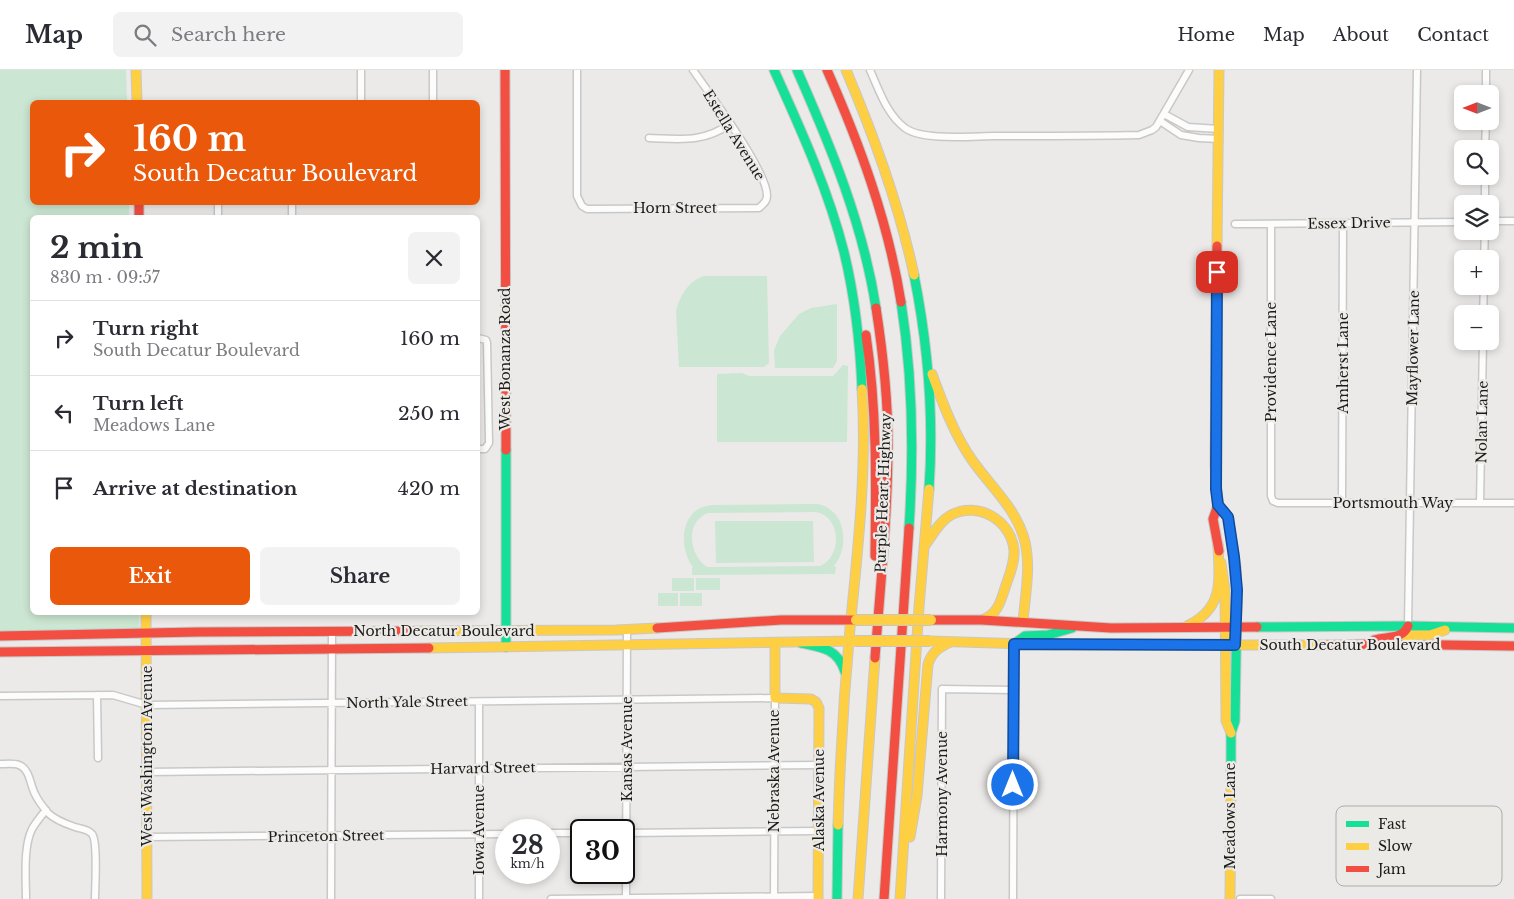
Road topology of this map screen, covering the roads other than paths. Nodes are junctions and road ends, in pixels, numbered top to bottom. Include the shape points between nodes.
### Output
1 (136, 70) edge
2 (361, 70) edge
3 (433, 70) edge
4 (504, 70) edge
5 (577, 70) edge
6 (693, 70) edge
7 (774, 70) edge
8 (797, 70) edge
9 (827, 70) edge
10 (846, 70) edge
11 (870, 70) edge
12 (1189, 70) edge
13 (1220, 70) edge
14 (1417, 70) edge
15 (1486, 70) edge
16 (1486, 85) edge
17 (137, 100) edge
18 (361, 100) edge
19 (433, 100) edge
20 (1164, 114) junction
21 (1160, 121) junction
22 (730, 124) junction
23 (1219, 134) junction
24 (649, 138) dead end
25 (1218, 190) junction
26 (766, 202) joint
27 (1499, 221) edge
28 (1514, 221) edge
29 (1415, 222) junction
30 (1454, 222) edge
31 (1344, 223) junction
32 (1235, 224) dead end
33 (1271, 224) junction
34 (850, 279) junction
35 (481, 338) edge
36 (1483, 350) edge
37 (926, 358) junction
38 (480, 449) edge
39 (1274, 501) joint
40 (1342, 503) junction
41 (1514, 503) edge
42 (1411, 504) junction
43 (1480, 504) junction
44 (1218, 505) junction
45 (1218, 544) junction
46 (924, 548) junction
47 (146, 615) edge
48 (854, 620) junction
49 (888, 620) joint
50 (982, 620) junction
51 (1023, 622) junction
52 (1078, 626) junction
53 (1408, 626) junction
54 (1453, 627) junction
55 (1176, 628) junction
56 (1225, 628) junction
57 (1236, 628) junction
58 (1514, 628) edge
59 (627, 629) junction
60 (506, 631) junction
61 (332, 632) junction
62 (146, 634) junction
63 (0, 636) edge
64 (852, 641) junction
65 (887, 641) joint
66 (951, 642) junction
67 (775, 643) junction
68 (801, 643) junction
69 (1014, 644) junction
70 (1354, 644) junction
71 (1406, 644) junction
72 (627, 645) junction
73 (1231, 645) junction
74 (1514, 646) edge
75 (506, 647) junction
76 (332, 649) junction
77 (0, 652) edge
78 (146, 652) junction
79 (846, 677) junction
80 (874, 677) junction
81 (1014, 690) junction
82 (97, 695) junction
83 (0, 696) edge
84 (775, 698) junction
85 (627, 700) junction
86 (479, 702) junction
87 (816, 702) joint
88 (331, 703) junction
89 (147, 705) junction
90 (98, 758) dead end
91 (0, 764) edge
92 (819, 765) junction
93 (774, 766) junction
94 (627, 767) junction
95 (479, 768) junction
96 (331, 770) junction
97 (147, 772) junction
98 (46, 810) junction
99 (625, 819) edge
100 (819, 830) junction
101 (774, 831) junction
102 (635, 833) edge
103 (479, 834) junction
104 (495, 834) edge
105 (331, 836) junction
106 (147, 838) junction
107 (901, 881) junction
108 (626, 884) edge
109 (774, 898) edge
110 (818, 898) edge
111 (26, 899) edge
112 (95, 899) edge
113 (147, 899) edge
114 (331, 899) edge
115 (478, 899) edge
116 (551, 899) edge
117 (626, 899) edge
118 (837, 899) edge
119 (858, 899) edge
120 (884, 899) edge
121 (900, 899) edge
122 (941, 899) edge
123 (1013, 899) edge
124 (1230, 899) edge
125 (1240, 899) edge
126 (1271, 899) edge

1 - 17 main road
2 - 18 street
3 - 19 street
4 - 60 main road, West Bonanza Road
5 - 26 street, Horn Street via 577,196 586,209 758,208
6 - 22 street, Estella Avenue
7 - 34 main road via 821,179
8 - 80 main road, Purple Heart Highway via 828,139 850,200 870,275 881,339 888,459
9 - 120 main road, Purple Heart Highway via 862,155 887,232 902,307 911,382 912,480
10 - 37 main road via 875,139 899,212 918,294
11 - 21 street via 892,116 906,129 921,134 1139,135 1152,130
12 - 20 street
13 - 23 main road, Meadows Lane
13 - 25 main road, Meadows Lane via 1225,102 1224,167
14 - 29 street, Mayflower Lane
15 - 16 street
20 - 21 street
20 - 23 street via 1188,127
21 - 23 street via 1181,135 1199,138
22 - 24 street via 697,138
22 - 26 street, Estella Avenue via 766,187
23 - 25 main road, Meadows Lane
25 - 44 main road, Meadows Lane via 1215,454
27 - 28 street
29 - 30 street, Essex Drive
29 - 31 street, Essex Drive
29 - 42 street, Mayflower Lane
31 - 33 street, Essex Drive
31 - 40 street, Amherst Lane
32 - 33 street, Essex Drive
33 - 39 street, Providence Lane via 1271,496
34 - 48 main road via 861,355 864,421
34 - 80 main road via 864,327 874,407
35 - 38 street via 488,342 490,443 485,449
36 - 43 street, Nolan Lane
37 - 46 main road via 930,446
37 - 51 main road via 959,438 1020,524 1028,564
39 - 40 street, Portsmouth Way
40 - 42 street, Portsmouth Way
41 - 43 street, Portsmouth Way
42 - 43 street, Portsmouth Way
42 - 53 street, Mayflower Lane
44 - 45 main road, Meadows Lane via 1213,519
44 - 57 main road, Meadows Lane via 1228,517 1232,542 1237,590
45 - 55 main road via 1216,593 1212,608 1199,621
45 - 56 main road, Meadows Lane via 1224,579
46 - 50 main road via 940,524 957,512 983,511 1004,526 1013,542 1013,561 998,608
46 - 107 main road
47 - 62 main road, West Washington Avenue
48 - 49 main road, North Decatur Boulevard, bridge
48 - 59 main road, North Decatur Boulevard via 781,620
48 - 64 main road
49 - 50 main road, South Decatur Boulevard, bridge
50 - 51 main road, South Decatur Boulevard
51 - 52 main road, South Decatur Boulevard
51 - 69 main road
52 - 55 main road, South Decatur Boulevard
52 - 69 main road via 1048,636 1025,636
53 - 54 main road, South Decatur Boulevard
53 - 57 main road, South Decatur Boulevard
53 - 70 main road via 1406,633 1399,636
54 - 58 main road, South Decatur Boulevard
54 - 71 main road via 1430,635 1411,635
55 - 56 main road, South Decatur Boulevard
56 - 57 main road, South Decatur Boulevard
56 - 73 main road, Meadows Lane
57 - 73 main road, Meadows Lane
59 - 60 main road, North Decatur Boulevard
59 - 72 street, Kansas Avenue
60 - 61 main road, North Decatur Boulevard
60 - 75 main road, West Bonanza Road
61 - 62 main road, North Decatur Boulevard
61 - 76 street
62 - 63 main road, North Decatur Boulevard
62 - 78 main road, West Washington Avenue
64 - 65 main road, North Decatur Boulevard, bridge
64 - 68 main road, North Decatur Boulevard
64 - 79 main road
65 - 66 main road, South Decatur Boulevard, bridge
66 - 69 main road, South Decatur Boulevard
66 - 107 main road via 934,650 928,667 916,805
67 - 68 main road, North Decatur Boulevard
67 - 72 main road, North Decatur Boulevard
67 - 84 main road, Nebraska Avenue
68 - 79 main road via 824,648 838,656
69 - 73 main road, South Decatur Boulevard
69 - 81 street
70 - 71 main road, South Decatur Boulevard
70 - 73 main road, South Decatur Boulevard
71 - 74 main road, South Decatur Boulevard
72 - 75 main road, North Decatur Boulevard
72 - 85 street, Kansas Avenue
73 - 124 main road, Meadows Lane via 1226,721 1231,733
75 - 76 main road, North Decatur Boulevard
76 - 78 main road, North Decatur Boulevard
76 - 88 street
77 - 78 main road, North Decatur Boulevard
78 - 89 main road, West Washington Avenue
79 - 118 main road
80 - 119 main road, Purple Heart Highway
81 - 122 street, Harmony Avenue via 942,689
81 - 123 street
82 - 83 street, North Yale Street
82 - 89 street, North Yale Street via 113,695
82 - 90 street
84 - 85 street, North Yale Street
84 - 87 main road, North Yale Street
84 - 93 street, Nebraska Avenue
85 - 86 street, North Yale Street
85 - 94 street, Kansas Avenue
86 - 88 street, North Yale Street
86 - 95 street, Iowa Avenue
87 - 92 main road, Alaska Avenue via 819,710
88 - 89 street, North Yale Street
88 - 96 street
89 - 97 main road, West Washington Avenue
91 - 98 street via 23,767 35,795
92 - 93 street, Harvard Street
92 - 100 main road, Alaska Avenue
93 - 94 street, Harvard Street
93 - 101 street, Nebraska Avenue
94 - 95 street, Harvard Street
94 - 99 street, Kansas Avenue
95 - 96 street, Harvard Street
95 - 103 street, Iowa Avenue
96 - 97 street, Harvard Street
96 - 105 street
97 - 106 main road, West Washington Avenue
98 - 111 street via 32,830 28,843
98 - 112 street via 65,824 92,833
100 - 101 street
100 - 110 main road, Alaska Avenue
101 - 102 street
101 - 109 street, Nebraska Avenue
103 - 104 street, Princeton Street
103 - 105 street, Princeton Street
103 - 115 street, Iowa Avenue
105 - 106 street, Princeton Street
105 - 114 street
106 - 113 main road, West Washington Avenue
107 - 121 main road
108 - 117 street, Kansas Avenue
109 - 110 street
109 - 117 street
116 - 117 street
125 - 126 street

